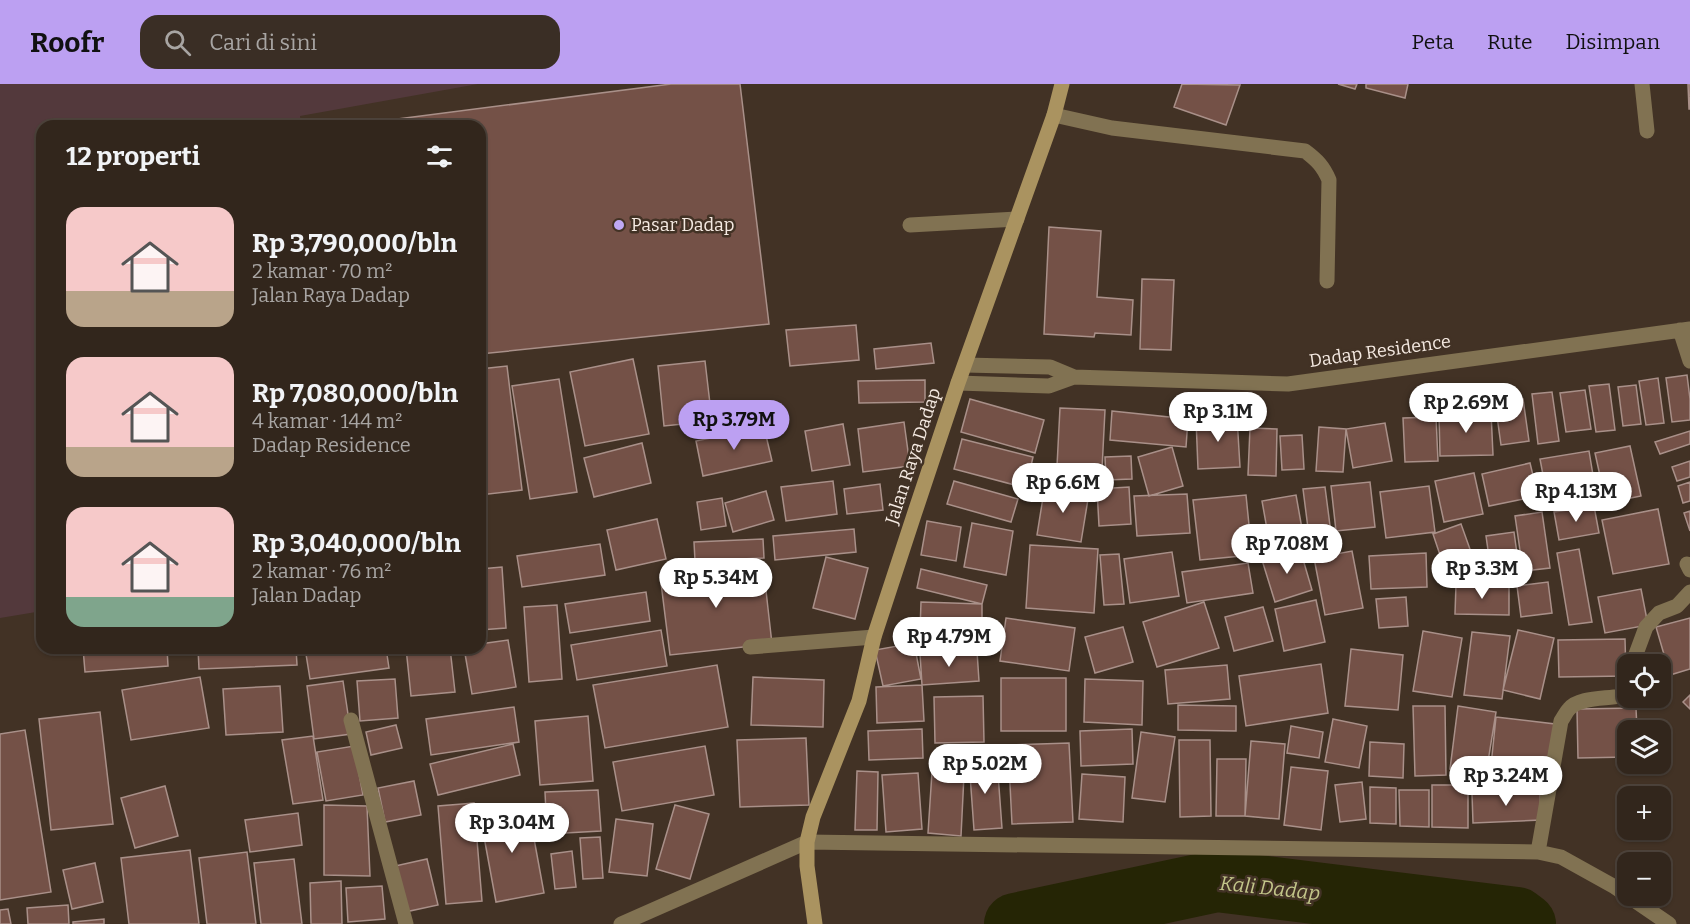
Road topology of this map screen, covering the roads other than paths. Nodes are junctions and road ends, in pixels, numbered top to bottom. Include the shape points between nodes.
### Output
1 (1062, 84) edge
2 (1642, 84) edge
3 (1054, 115) junction
4 (1647, 131) dead end
5 (1017, 219) junction
6 (910, 225) dead end
7 (1327, 281) dead end
8 (1685, 330) edge
9 (1690, 361) edge
10 (965, 365) junction
11 (1074, 377) junction
12 (958, 383) junction
13 (1690, 592) edge
14 (874, 637) junction
15 (750, 647) dead end
16 (1636, 654) edge
17 (1617, 697) edge
18 (351, 720) dead end
19 (807, 842) junction
20 (1538, 852) junction
21 (406, 924) edge
22 (621, 924) edge
23 (815, 924) edge
24 (1669, 924) edge

1 - 3 main road, Jalan Raya Dadap
2 - 4 street
3 - 5 main road, Jalan Raya Dadap
3 - 7 street via 1112,128 1305,152 1317,160 1329,180
5 - 6 street
5 - 10 main road, Jalan Raya Dadap
8 - 9 street
8 - 11 street, Dadap Residence via 1288,384
10 - 11 street, Dadap Residence via 1050,368
10 - 12 main road, Jalan Raya Dadap
11 - 12 street, Dadap Residence via 1049,386
12 - 14 main road, Jalan Raya Dadap
13 - 16 street via 1646,627
14 - 15 street
14 - 19 main road, Jalan Raya Dadap via 859,701 813,817
17 - 20 street via 1581,700 1570,707 1561,721
18 - 21 street
19 - 20 street
19 - 22 street
19 - 23 main road, Jalan Raya Dadap
20 - 24 street via 1562,857

